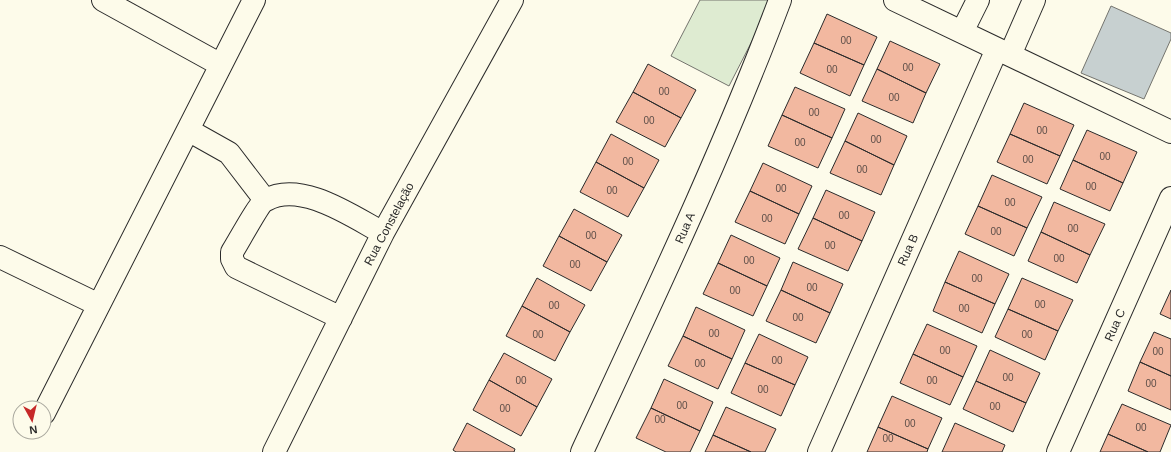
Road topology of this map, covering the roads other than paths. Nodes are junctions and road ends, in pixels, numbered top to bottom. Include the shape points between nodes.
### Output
1 (102, 0) edge
2 (254, 0) edge
3 (512, 0) edge
4 (780, 0) edge
5 (895, 0) edge
6 (978, 0) edge
7 (1034, 0) edge
8 (962, 32) junction
9 (1004, 52) junction
10 (221, 65) junction
11 (188, 130) junction
12 (1171, 132) edge
13 (1171, 198) edge
14 (264, 200) junction
15 (383, 233) junction
16 (0, 257) edge
17 (99, 305) junction
18 (341, 318) junction
19 (51, 400) edge
20 (274, 452) edge
21 (582, 452) edge
22 (819, 452) edge
23 (1058, 452) edge

1 - 10 street
2 - 10 street
3 - 15 street, Rua Constelação
4 - 21 street, Rua A via 761,51 667,270
5 - 8 street
6 - 8 street
7 - 9 street, Rua B
8 - 9 street
9 - 12 street
9 - 22 street, Rua B
10 - 11 street
11 - 14 street via 229,153
11 - 17 street
13 - 23 street, Rua C
14 - 15 street via 280,195 308,196
14 - 18 street via 232,252 236,267
15 - 18 street, Rua Constelação
16 - 17 street
17 - 19 street
18 - 20 street, Rua Constelação

